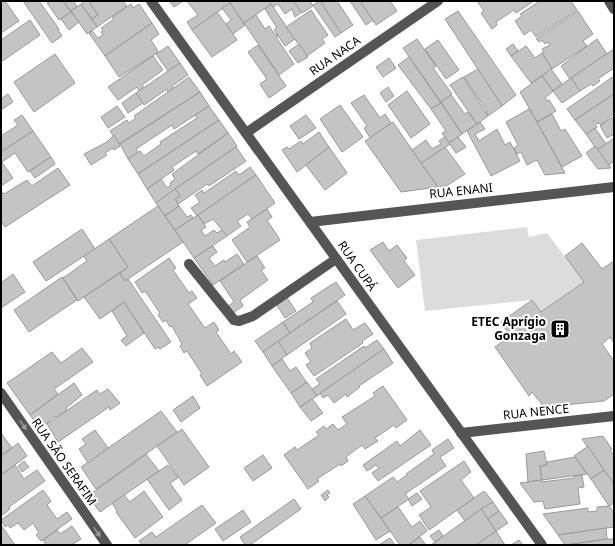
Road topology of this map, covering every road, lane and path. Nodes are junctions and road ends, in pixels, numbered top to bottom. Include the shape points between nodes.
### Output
1 (151, 1) edge
2 (438, 1) edge
3 (608, 1) edge
4 (614, 8) edge
5 (246, 133) junction
6 (614, 187) edge
7 (310, 222) junction
8 (336, 259) junction
9 (189, 264) dead end
10 (1, 393) edge
11 (614, 416) edge
12 (461, 433) junction
13 (107, 545) edge
14 (542, 545) edge

1 - 5 street, RUA CUPÁ
2 - 5 street, RUA NACA
3 - 4 street
5 - 7 street, RUA CUPÁ
6 - 7 street, RUA ENANI
7 - 8 street, RUA CUPÁ
8 - 9 street via 253,316 239,321 234,320
8 - 12 street, RUA CUPÁ
10 -> 13 street, RUA SÃO SERAFIM
11 - 12 street, RUA NENCE
12 - 14 street, RUA CUPÁ

